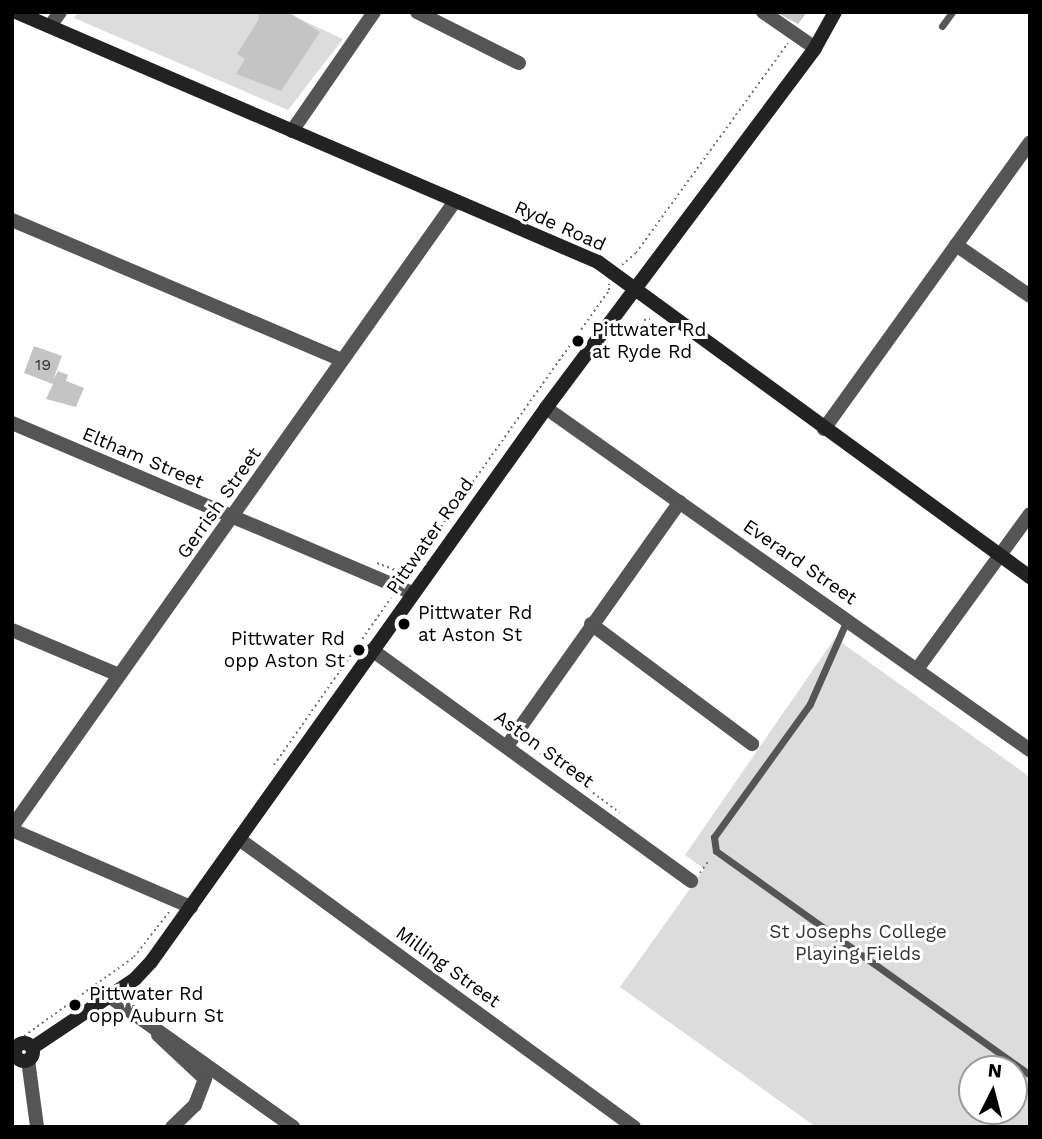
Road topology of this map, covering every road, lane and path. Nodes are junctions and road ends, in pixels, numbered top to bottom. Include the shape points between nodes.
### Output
1 (16, 12) edge
2 (60, 12) edge
3 (374, 12) edge
4 (417, 12) edge
5 (763, 12) edge
6 (952, 12) edge
7 (839, 15) edge
8 (50, 26) junction
9 (942, 26) dead end
10 (795, 34) junction
11 (815, 48) junction
12 (519, 63) dead end
13 (292, 131) junction
14 (1030, 142) edge
15 (455, 201) junction
16 (12, 220) edge
17 (956, 245) junction
18 (626, 259) dead end
19 (609, 290) dead end
20 (637, 290) junction
21 (1030, 296) edge
22 (650, 318) dead end
23 (644, 320) dead end
24 (342, 360) junction
25 (546, 408) junction
26 (12, 423) edge
27 (824, 429) junction
28 (680, 502) junction
29 (1030, 514) edge
30 (234, 517) junction
31 (1000, 555) junction
32 (405, 576) dead end
33 (1030, 577) edge
34 (413, 593) junction
35 (391, 598) dead end
36 (848, 619) junction
37 (591, 624) junction
38 (12, 630) edge
39 (372, 650) junction
40 (918, 668) junction
41 (119, 675) junction
42 (752, 744) dead end
43 (507, 746) junction
44 (1030, 750) edge
45 (272, 768) dead end
46 (12, 828) edge
47 (239, 839) junction
48 (716, 851) junction
49 (695, 877) joint
50 (191, 907) junction
51 (169, 912) dead end
52 (109, 996) junction
53 (149, 1022) junction
54 (22, 1053) edge
55 (1030, 1075) edge
56 (37, 1127) edge
57 (172, 1127) edge
58 (293, 1127) edge
59 (634, 1127) edge

1 - 8 main road, Ryde Road
2 - 8 street
3 - 13 street
4 - 12 street
5 - 10 street
6 - 9 lane
7 - 11 main road, Pittwater Road
8 - 13 main road, Ryde Road
10 - 11 street
10 - 18 path via 636,253
11 - 20 main road, Pittwater Road
13 - 15 main road, Ryde Road
14 - 17 street
15 - 20 main road, Ryde Road via 598,262
15 - 24 street, Gerrish Street
16 - 24 street
17 - 21 street
17 - 27 street
19 - 32 path
20 - 25 main road, Pittwater Road
20 - 27 main road, Ryde Road
22 - 23 path
24 - 30 street, Gerrish Street
25 - 28 street, Everard Street
25 - 34 main road, Pittwater Road
26 - 30 street, Eltham Street
27 - 31 main road, Ryde Road
28 - 36 street, Everard Street
28 - 37 street
29 - 31 street
30 - 34 street, Eltham Street
30 - 41 street, Gerrish Street
31 - 33 main road, Ryde Road
31 - 40 street
34 - 39 main road, Pittwater Road
35 - 45 path
36 - 40 street, Everard Street
36 - 48 lane via 810,705 715,837
37 - 42 street
37 - 43 street
38 - 41 street
39 - 43 street, Aston Street
39 - 47 main road, Pittwater Road
40 - 44 street, Everard Street
41 - 46 street, Gerrish Street
43 - 49 street, Aston Street
46 - 50 street
47 - 50 main road, Pittwater Road
47 - 59 street, Milling Street
48 - 49 path
48 - 55 lane
50 - 52 main road, Pittwater Road via 144,970
51 - 54 path via 134,957 24,1032
52 - 53 street
52 - 54 main road, Pittwater Road
53 - 57 street via 169,1049 205,1079 195,1105
53 - 58 street
54 - 56 street

